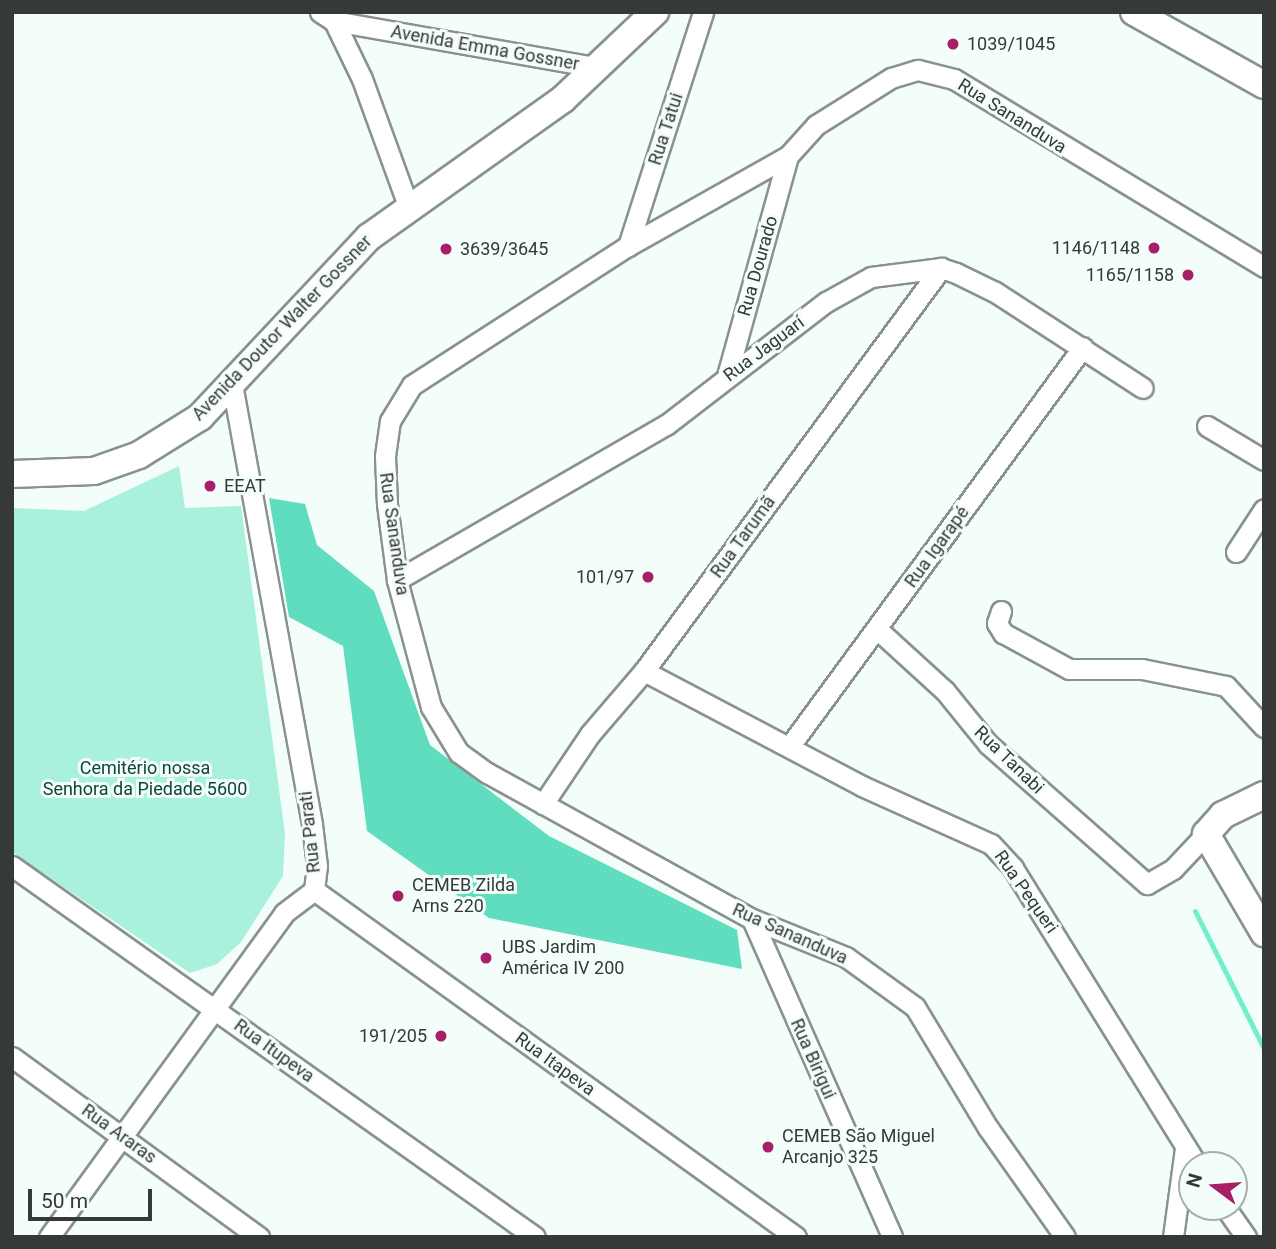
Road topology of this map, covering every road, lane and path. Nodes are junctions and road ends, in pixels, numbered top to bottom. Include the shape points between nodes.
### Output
1 (655, 12) edge
2 (703, 12) edge
3 (1134, 12) edge
4 (327, 17) edge
5 (595, 67) junction
6 (1264, 85) edge
7 (788, 156) junction
8 (409, 208) junction
9 (628, 246) junction
10 (1264, 267) edge
11 (941, 268) junction
12 (1083, 347) junction
13 (727, 376) junction
14 (232, 384) junction
15 (1143, 387) dead end
16 (1207, 426) dead end
17 (1264, 460) edge
18 (12, 474) edge
19 (1264, 509) edge
20 (1236, 552) dead end
21 (397, 580) junction
22 (1001, 611) dead end
23 (877, 629) junction
24 (644, 671) junction
25 (1264, 727) edge
26 (789, 747) junction
27 (1264, 795) edge
28 (542, 804) junction
29 (1206, 834) junction
30 (12, 866) edge
31 (314, 890) junction
32 (752, 919) junction
33 (1264, 933) edge
34 (213, 1007) junction
35 (12, 1056) edge
36 (124, 1138) junction
37 (1185, 1148) junction
38 (1187, 1151) edge
39 (1235, 1221) edge
40 (49, 1237) edge
41 (259, 1237) edge
42 (535, 1237) edge
43 (796, 1237) edge
44 (892, 1237) edge
45 (1065, 1237) edge
46 (1173, 1237) edge
47 (1246, 1237) edge

1 - 5 main road, Avenida Doutor Walter Gossner
2 - 9 street, Rua Tatui
3 - 6 main road
4 - 5 street, Avenida Emma Gossner
4 - 8 street, Avenida Emma Gossner via 362,79
5 - 8 main road, Avenida Doutor Walter Gossner via 563,99
7 - 9 street, Rua Sananduva
7 - 10 street, Rua Sananduva via 816,125 891,78 918,70 954,79
7 - 13 street, Rua Dourado
8 - 14 main road, Avenida Doutor Walter Gossner via 369,237
9 - 21 street, Rua Sananduva via 412,385 390,421 385,456
11 - 12 street via 995,292
11 - 13 street, Rua Jaguarí via 870,278 827,302
11 - 24 street, Rua Tarumã
12 - 15 street
12 - 23 street, Rua Igarapé
13 - 21 street, Rua Jaguarí via 666,425
14 - 18 main road, Avenida Doutor Walter Gossner via 200,417 139,455 94,471
14 - 31 street, Rua Parati via 312,824 317,866
16 - 17 street
19 - 20 street
21 - 28 street, Rua Sananduva via 431,707 459,753
22 - 25 street via 997,623 1003,633 1069,669 1142,669 1226,686
23 - 26 street, Rua Igarapé
23 - 29 street, Rua Tanabi via 945,691 988,744 1147,884 1172,869
24 - 26 street, Rua Pequeri
24 - 28 street, Rua Tarumã via 590,734
26 - 37 street, Rua Pequeri via 862,786 991,844 1013,868 1075,965
27 - 29 main road via 1223,815
28 - 32 street, Rua Sananduva
29 - 33 main road
30 - 34 street, Rua Itupeva
31 - 34 street, Rua Parati via 284,913
31 - 43 street, Rua Itapeva
32 - 44 street, Rua Birigui
32 - 45 street, Rua Sananduva via 846,957 915,1007 988,1128
34 - 36 street, Rua Parati
34 - 42 street, Rua Itupeva
35 - 36 street, Rua Araras
36 - 40 street, Rua Parati
36 - 41 street, Rua Araras
37 - 38 street, Rua Pequeri
37 - 46 street
39 - 47 street

